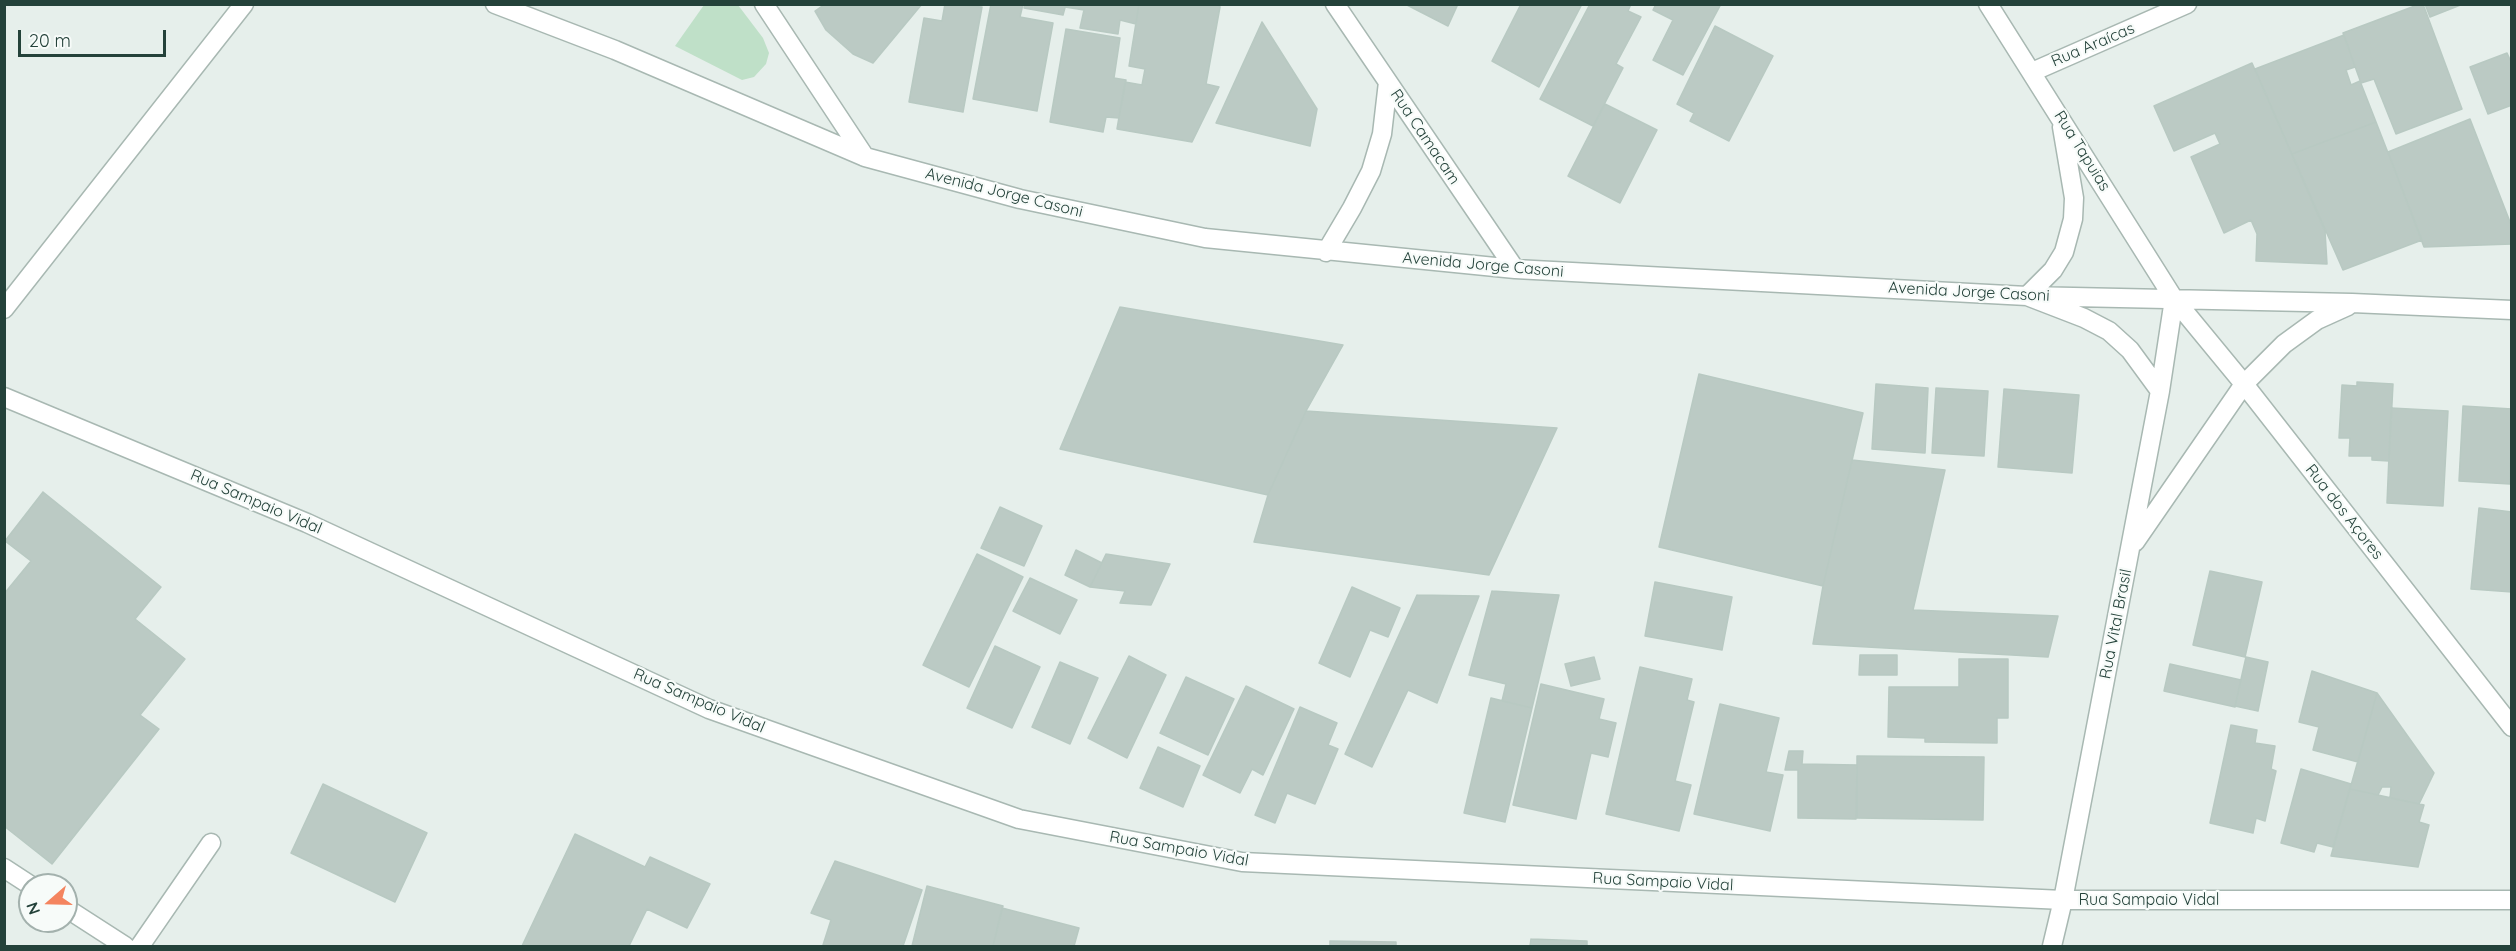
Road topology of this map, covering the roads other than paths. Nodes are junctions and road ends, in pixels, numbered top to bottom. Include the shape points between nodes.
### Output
1 (244, 4) edge
2 (495, 4) edge
3 (764, 4) edge
4 (1335, 4) edge
5 (1988, 4) edge
6 (2187, 4) edge
7 (2032, 72) junction
8 (1388, 82) junction
9 (2060, 117) junction
10 (865, 157) junction
11 (1326, 252) junction
12 (1515, 269) junction
13 (2027, 296) junction
14 (2174, 299) junction
15 (2352, 303) junction
16 (4, 309) edge
17 (2511, 310) edge
18 (2244, 384) junction
19 (2160, 391) junction
20 (4, 397) edge
21 (2130, 548) junction
22 (2511, 727) edge
23 (212, 843) dead end
24 (4, 868) edge
25 (18, 877) edge
26 (2063, 900) junction
27 (2511, 900) edge
28 (78, 916) edge
29 (125, 946) edge
30 (141, 946) edge
31 (2052, 946) edge

1 - 16 street
2 - 10 street, Avenida Jorge Casoni via 615,50
3 - 10 street
4 - 8 street, Rua Camacam
5 - 7 street, Rua Tapuias
6 - 7 street, Rua Araícas
7 - 9 street, Rua Tapuias
8 - 11 street via 1382,134 1371,171
8 - 12 street, Rua Camacam
9 - 13 street via 2072,181 2073,219 2064,252 2053,270
9 - 14 street, Rua Tapuias
10 - 11 street, Avenida Jorge Casoni via 1020,199 1194,236
11 - 12 street, Avenida Jorge Casoni
12 - 13 street, Avenida Jorge Casoni
13 - 14 street, Avenida Jorge Casoni
13 - 19 street via 2109,331 2130,351
14 - 15 street, Avenida Jorge Casoni
14 - 18 street, Rua dos Açores
14 - 19 street, Rua Vital Brasil
15 - 17 street, Avenida Jorge Casoni
15 - 18 street via 2317,320 2284,344
18 - 21 street
18 - 22 street, Rua dos Açores
19 - 21 street, Rua Vital Brasil
20 - 26 street, Rua Sampaio Vidal via 307,524 709,709 1019,819 1242,862
21 - 26 street, Rua Vital Brasil
23 - 30 street
24 - 25 street
26 - 27 street, Rua Sampaio Vidal
26 - 31 street, Rua Vital Brasil
28 - 29 street

